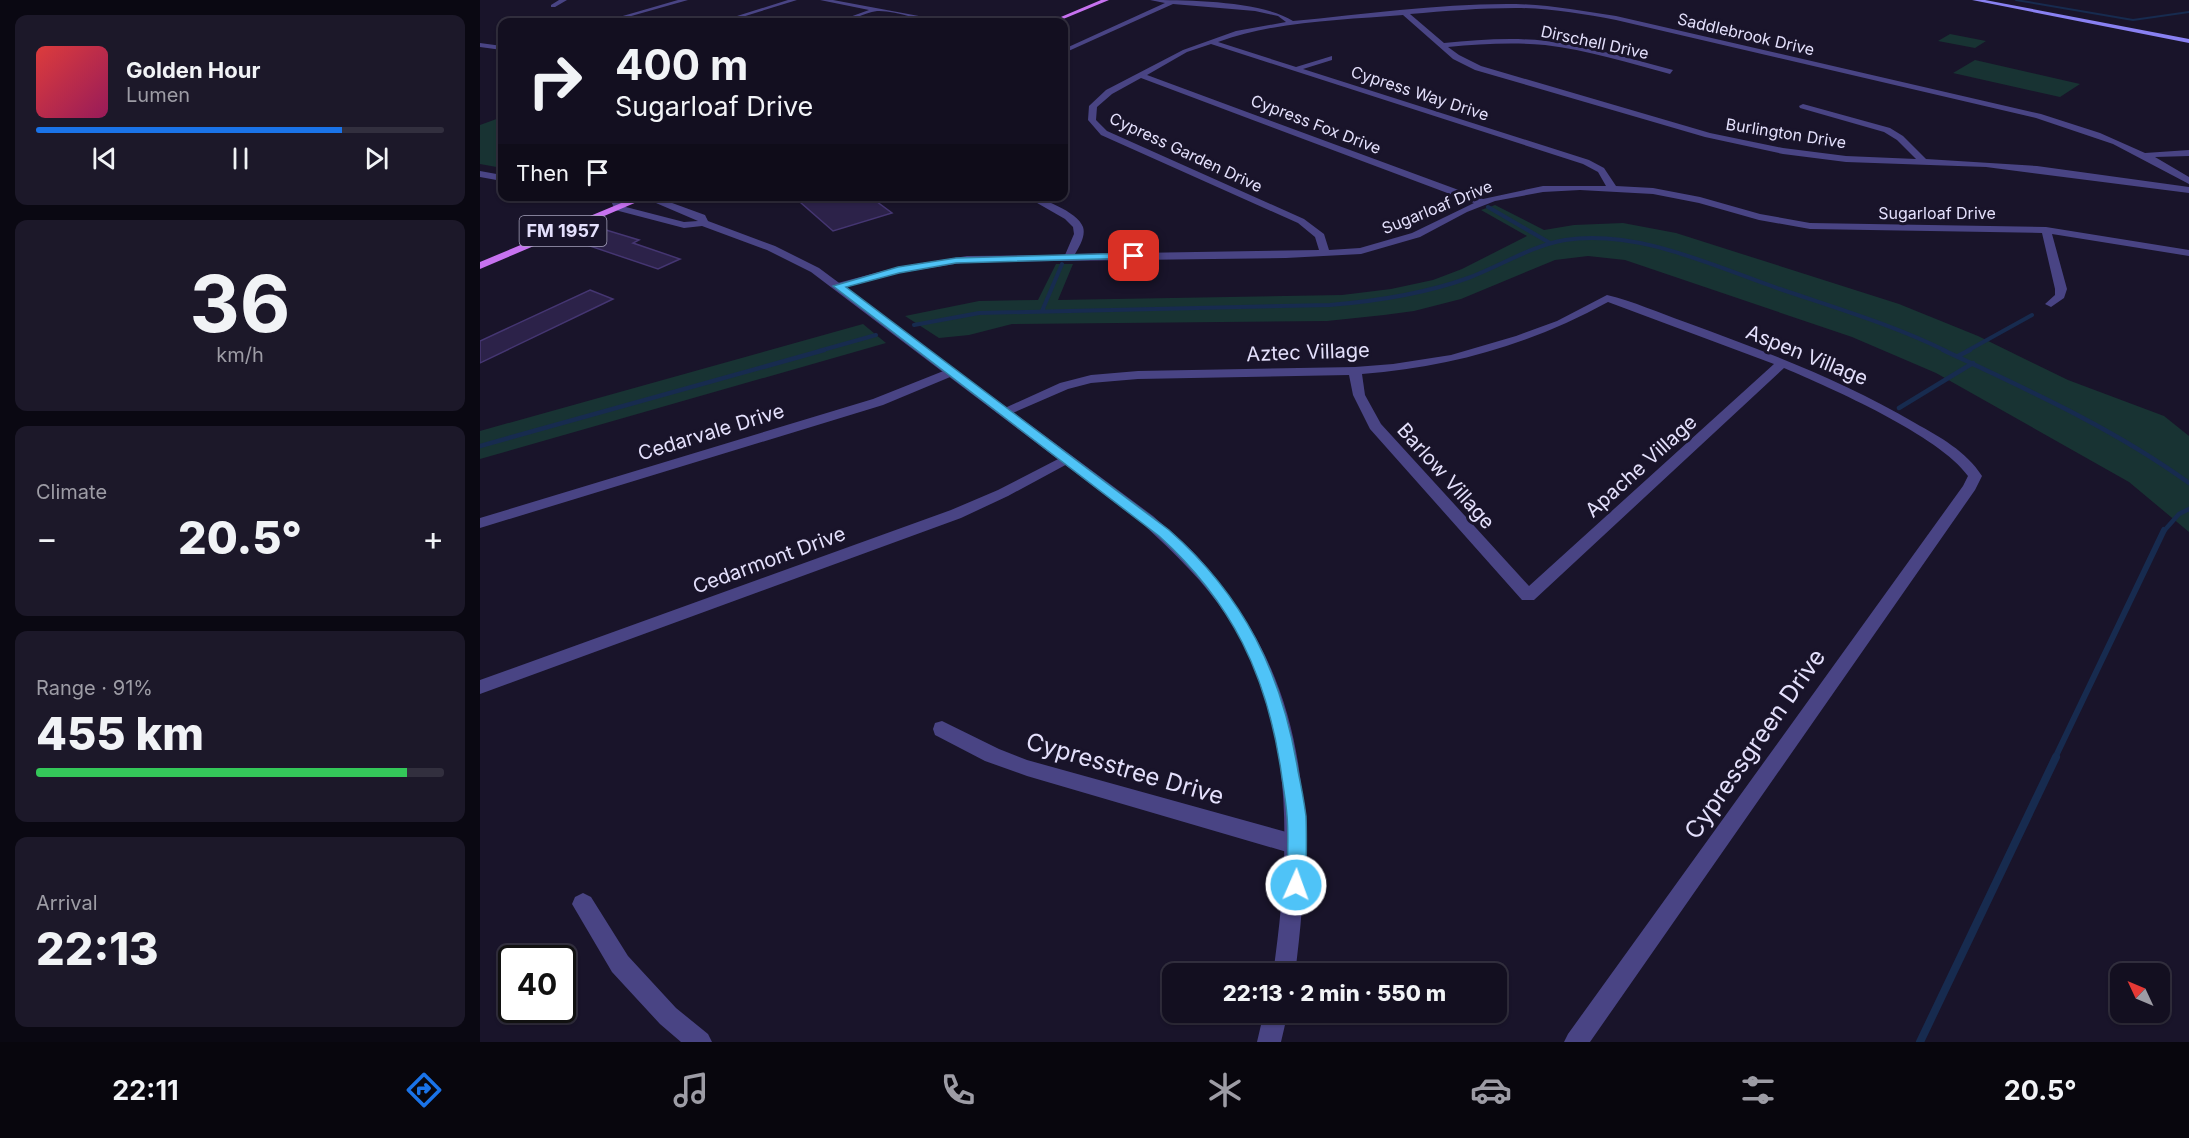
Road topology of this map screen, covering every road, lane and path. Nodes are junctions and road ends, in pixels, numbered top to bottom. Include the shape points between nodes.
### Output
1 (564, 0) edge
2 (685, 0) edge
3 (794, 0) edge
4 (824, 0) edge
5 (1106, 0) edge
6 (1153, 0) edge
7 (1975, 0) edge
8 (1997, 2) edge
9 (1170, 3) junction
10 (1518, 3) edge
11 (553, 6) dead end
12 (878, 9) junction
13 (1405, 13) junction
14 (620, 18) edge
15 (734, 18) edge
16 (851, 18) edge
17 (926, 18) edge
18 (1062, 18) edge
19 (1292, 23) junction
20 (2189, 39) edge
21 (1209, 41) junction
22 (480, 45) edge
23 (1443, 45) junction
24 (498, 47) edge
25 (1068, 49) edge
26 (1329, 58) dead end
27 (1296, 69) junction
28 (1670, 72) dead end
29 (1141, 75) junction
30 (1803, 106) dead end
31 (2189, 153) edge
32 (2146, 155) junction
33 (1924, 162) junction
34 (480, 174) edge
35 (498, 177) edge
36 (2189, 181) edge
37 (1612, 187) junction
38 (2189, 190) edge
39 (657, 201) edge
40 (1038, 201) edge
41 (619, 202) edge
42 (1481, 202) junction
43 (703, 223) junction
44 (2046, 230) junction
45 (1325, 253) junction
46 (2189, 253) edge
47 (480, 255) edge
48 (1069, 257) junction
49 (480, 266) edge
50 (838, 286) junction
51 (1607, 298) joint
52 (2051, 304) dead end
53 (1782, 364) junction
54 (1355, 371) junction
55 (951, 372) junction
56 (1003, 412) junction
57 (1066, 459) junction
58 (1975, 476) joint
59 (480, 523) edge
60 (1528, 596) joint
61 (480, 687) edge
62 (942, 729) dead end
63 (1298, 845) junction
64 (583, 904) dead end
65 (1285, 963) edge
66 (1273, 1023) edge
67 (700, 1042) edge
68 (1269, 1042) edge
69 (1576, 1042) edge

1 - 11 street
2 - 14 street
3 - 15 street
4 - 12 street
5 - 18 main road
6 - 9 street
7 - 8 main road
8 - 20 main road
9 - 19 street via 1255,9 1282,16
9 - 25 street
10 - 13 street, Saddlebrook Drive
10 - 32 street, Saddlebrook Drive via 1608,17 1998,106 2083,130
12 - 16 street
12 - 17 street
13 - 19 street, Saddlebrook Drive
13 - 23 street, Burlington Drive
19 - 21 street, Saddlebrook Drive
21 - 27 street, Cypress Way Drive
21 - 29 street, Cypress Garden Drive
22 - 24 street
23 - 28 street, Dirschell Drive via 1493,41 1555,45
23 - 33 street, Burlington Drive via 1485,71 1732,141 1818,156
26 - 27 street
27 - 37 street, Cypress Way Drive via 1586,162 1601,170
29 - 42 street, Cypress Fox Drive
29 - 45 street, Cypress Garden Drive via 1097,102 1091,114 1097,128 1300,221 1320,236
30 - 33 street via 1887,130
31 - 32 street
32 - 36 street, Saddlebrook Drive
33 - 38 street, Burlington Drive via 2037,168
34 - 35 street
37 - 42 street, Sugarloaf Drive via 1543,189
37 - 44 street, Sugarloaf Drive via 1682,196 1810,226
39 - 43 street via 702,217
40 - 48 street via 1078,225 1079,234
41 - 43 street via 684,225
41 - 47 main road, FM 1957
41 - 49 main road, FM 1957
42 - 45 street, Sugarloaf Drive via 1402,241 1361,251
43 - 50 street via 778,251
44 - 46 street, Sugarloaf Drive
44 - 52 street via 2061,289 2060,296
45 - 48 street, Sugarloaf Drive
48 - 50 street, Sugarloaf Drive via 950,261
50 - 55 street
51 - 53 street, Aspen Village
51 - 54 street, Aztec Village via 1561,323 1485,350 1393,368
53 - 58 street, Aspen Village via 1838,386 1892,414 1956,454
53 - 60 street, Apache Village
54 - 56 street, Aztec Village via 1138,375 1091,380 1064,386
54 - 60 street, Barlow Village via 1359,395 1375,426
55 - 56 street
55 - 59 street, Cedarvale Drive via 878,402
56 - 57 street
57 - 61 street, Cedarmont Drive via 956,514
57 - 63 street via 1187,553 1242,625 1266,675 1283,730
58 - 69 street, Cypressgreen Drive
62 - 63 street, Cypresstree Drive via 1027,768
63 - 65 street
64 - 67 street via 620,964 668,1016
66 - 68 street

